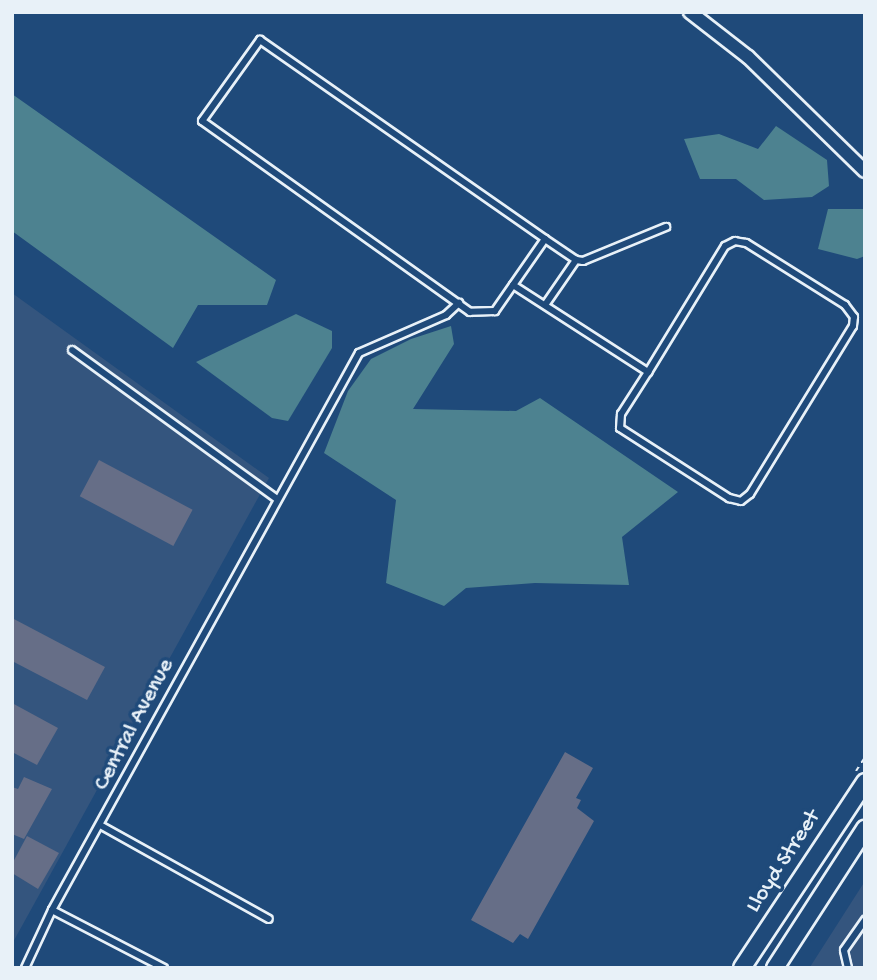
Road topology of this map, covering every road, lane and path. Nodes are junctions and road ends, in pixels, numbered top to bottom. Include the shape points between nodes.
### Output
1 (690, 12) edge
2 (865, 171) edge
3 (666, 227) dead end
4 (545, 239) junction
5 (576, 260) junction
6 (513, 285) junction
7 (459, 303) junction
8 (545, 305) junction
9 (72, 350) dead end
10 (648, 372) junction
11 (277, 499) junction
12 (865, 782) edge
13 (100, 825) junction
14 (865, 830) edge
15 (52, 910) junction
16 (269, 919) dead end
17 (865, 920) edge
18 (25, 968) edge
19 (164, 968) edge
20 (742, 968) edge
21 (775, 968) edge
22 (848, 968) edge

1 - 2 street via 748,57
3 - 5 lane
4 - 5 lane
4 - 6 lane
4 - 7 lane via 260,40 202,121
5 - 8 lane
6 - 7 lane via 495,311 470,312
6 - 8 lane
7 - 11 lane, Central Avenue via 446,315 359,353
8 - 10 lane
9 - 11 lane
10 - 10 lane via 724,246 735,242 746,243 845,305 854,317 853,326 757,483 741,501 729,498 620,428 621,414
11 - 13 lane, Central Avenue
12 - 20 main road, Lloyd Street
13 - 15 lane, Central Avenue
13 - 16 lane
14 - 21 main road
15 - 18 lane, Central Avenue
15 - 19 lane
17 - 22 lane via 844,950

